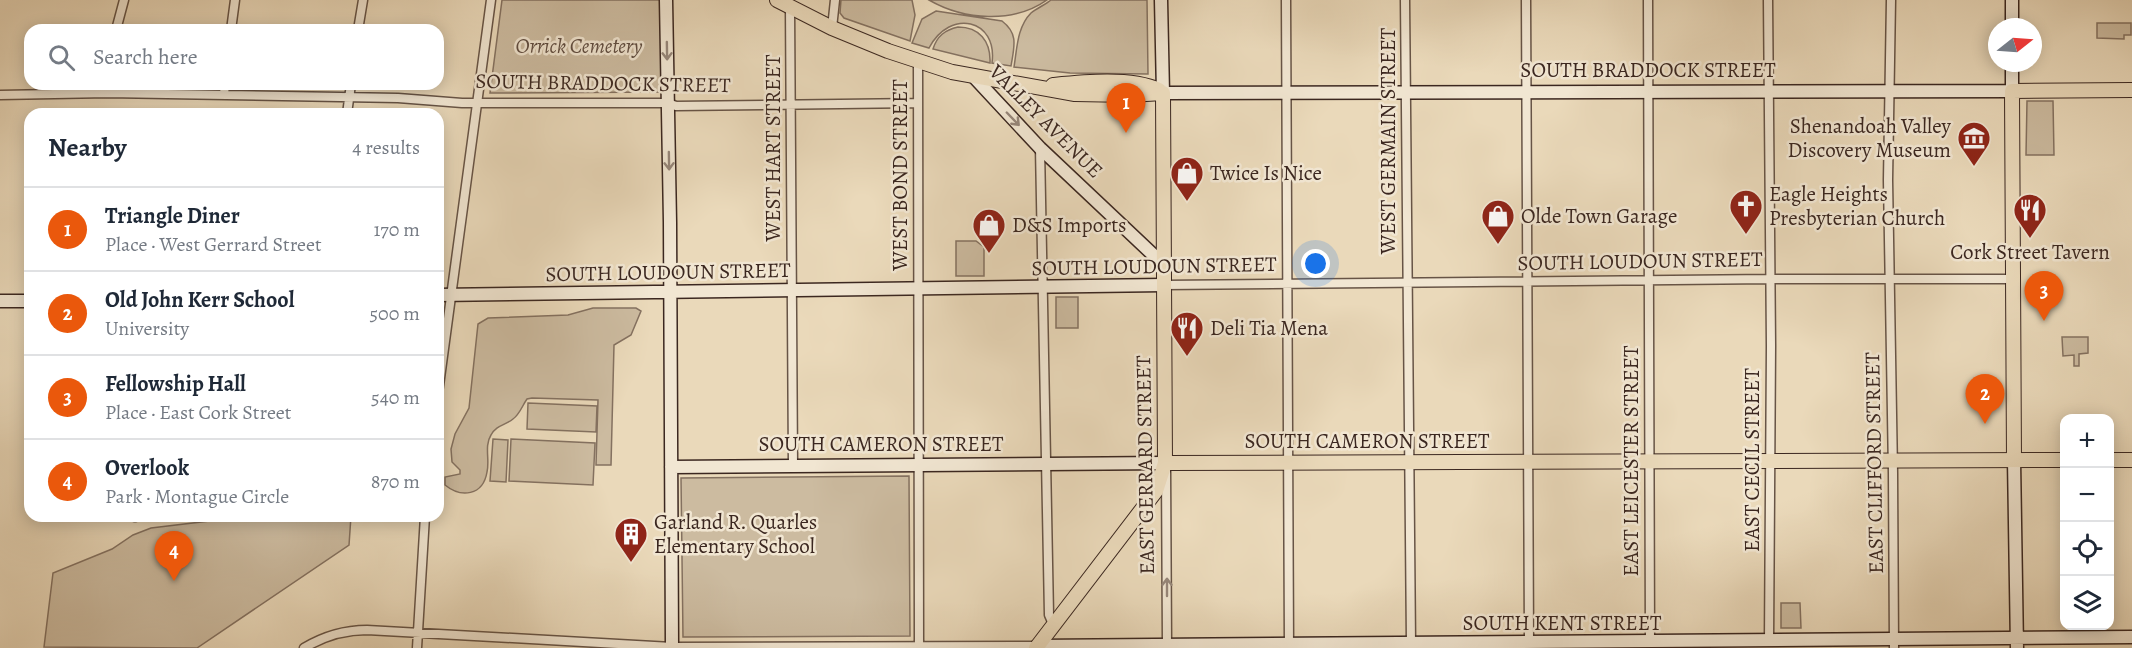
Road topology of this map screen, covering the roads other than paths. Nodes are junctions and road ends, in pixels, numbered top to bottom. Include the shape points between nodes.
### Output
1 (124, 0) edge
2 (235, 0) edge
3 (363, 0) edge
4 (491, 0) edge
5 (666, 0) edge
6 (777, 0) edge
7 (835, 0) edge
8 (1161, 0) edge
9 (1286, 0) edge
10 (1405, 0) edge
11 (1526, 0) edge
12 (1648, 0) edge
13 (1768, 0) edge
14 (1891, 0) edge
15 (2012, 0) edge
16 (790, 7) junction
17 (2012, 18) edge
18 (118, 24) edge
19 (232, 24) edge
20 (359, 24) edge
21 (832, 28) junction
22 (918, 62) junction
23 (2012, 72) edge
24 (973, 76) junction
25 (90, 90) edge
26 (127, 90) edge
27 (224, 90) edge
28 (350, 90) edge
29 (2132, 90) edge
30 (1770, 91) junction
31 (1891, 91) junction
32 (2012, 91) junction
33 (1286, 92) junction
34 (1406, 92) junction
35 (1526, 92) junction
36 (1647, 92) junction
37 (1163, 93) junction
38 (0, 95) edge
39 (224, 95) junction
40 (349, 97) junction
41 (477, 102) junction
42 (668, 103) junction
43 (918, 103) junction
44 (791, 104) junction
45 (348, 108) edge
46 (1040, 148) junction
47 (1164, 265) junction
48 (1890, 278) junction
49 (1771, 279) junction
50 (2014, 279) junction
51 (1648, 280) junction
52 (1527, 281) junction
53 (1406, 282) junction
54 (1286, 283) junction
55 (1164, 285) junction
56 (1043, 287) junction
57 (919, 288) junction
58 (792, 290) junction
59 (670, 291) junction
60 (452, 294) junction
61 (444, 295) edge
62 (0, 301) edge
63 (24, 301) edge
64 (444, 351) edge
65 (2014, 460) junction
66 (2060, 460) edge
67 (2114, 460) edge
68 (2132, 460) edge
69 (1649, 461) junction
70 (1770, 461) junction
71 (1893, 461) junction
72 (1409, 462) junction
73 (1527, 462) junction
74 (1166, 463) junction
75 (1288, 463) junction
76 (1045, 464) junction
77 (919, 465) junction
78 (670, 466) junction
79 (793, 466) junction
80 (425, 522) edge
81 (1053, 624) junction
82 (417, 633) junction
83 (2132, 637) edge
84 (1769, 641) junction
85 (1529, 642) junction
86 (1650, 642) junction
87 (1411, 643) junction
88 (1894, 643) edge
89 (2017, 643) edge
90 (1167, 645) junction
91 (1289, 646) edge
92 (672, 647) edge
93 (919, 647) edge
94 (1036, 647) edge
95 (304, 648) edge
96 (417, 648) edge

1 - 18 street
2 - 19 street
3 - 20 street
4 - 41 street
5 -> 42 street
6 - 16 main road, VALLEY AVENUE
7 - 21 street
8 - 37 street
9 - 33 street
10 - 34 street, WEST GERMAIN STREET
11 - 35 street
12 - 36 street, EAST LEICESTER STREET
13 - 30 street, EAST CECIL STREET
14 - 31 street, EAST CLIFFORD STREET
15 - 17 street
16 - 21 main road, VALLEY AVENUE
16 - 44 street, WEST HART STREET
21 - 22 main road, VALLEY AVENUE
22 - 24 main road, VALLEY AVENUE
22 - 43 street, WEST BOND STREET
23 - 32 street
24 - 37 main road, SOUTH BRADDOCK STREET via 1093,95
24 -> 46 street, VALLEY AVENUE
25 - 38 street, SOUTH BRADDOCK STREET
26 - 39 street, SOUTH BRADDOCK STREET
27 - 39 street
28 - 40 street
29 - 32 main road, SOUTH BRADDOCK STREET
30 - 31 street, SOUTH BRADDOCK STREET
30 - 36 street, SOUTH BRADDOCK STREET
30 - 49 street, EAST CECIL STREET
31 - 32 street, SOUTH BRADDOCK STREET
31 - 48 street, EAST CLIFFORD STREET
32 - 50 main road
33 - 34 street, SOUTH BRADDOCK STREET
33 - 37 street, SOUTH BRADDOCK STREET
33 - 54 street
34 - 35 street, SOUTH BRADDOCK STREET
34 - 53 street, WEST GERMAIN STREET
35 - 36 street, SOUTH BRADDOCK STREET
35 - 52 street
36 - 51 street, EAST LEICESTER STREET
37 - 47 main road, EAST GERRARD STREET
39 - 40 street, SOUTH BRADDOCK STREET
40 - 41 street, SOUTH BRADDOCK STREET
40 - 45 street
41 - 42 street, SOUTH BRADDOCK STREET
41 - 60 street
42 - 44 street, SOUTH BRADDOCK STREET
42 -> 59 street
43 - 44 street, SOUTH BRADDOCK STREET
43 - 57 street, WEST BOND STREET
44 - 58 street, WEST HART STREET
46 - 47 street, VALLEY AVENUE
46 - 56 street
47 - 55 main road, EAST GERRARD STREET
48 - 49 street, SOUTH LOUDOUN STREET
48 - 50 street, SOUTH LOUDOUN STREET
48 - 71 street, EAST CLIFFORD STREET
49 - 51 street, SOUTH LOUDOUN STREET
49 - 70 street, EAST CECIL STREET
50 - 65 main road
51 - 52 street, SOUTH LOUDOUN STREET
51 - 69 street, EAST LEICESTER STREET
52 - 53 street, SOUTH LOUDOUN STREET
52 - 73 street
53 - 54 street, SOUTH LOUDOUN STREET
53 - 72 street, WEST GERMAIN STREET
54 - 55 street, SOUTH LOUDOUN STREET
54 - 75 street
55 - 56 street, SOUTH LOUDOUN STREET
55 - 74 main road, EAST GERRARD STREET
56 - 57 street, SOUTH LOUDOUN STREET
56 - 76 street
57 - 58 street, SOUTH LOUDOUN STREET
57 - 77 street, WEST BOND STREET
58 - 59 street, SOUTH LOUDOUN STREET
58 - 79 street, WEST HART STREET
59 - 60 street, SOUTH LOUDOUN STREET
59 - 78 street
60 - 61 street, SOUTH LOUDOUN STREET
60 - 64 street
62 - 63 street
65 - 66 main road, SOUTH CAMERON STREET
65 - 71 main road, SOUTH CAMERON STREET
65 - 89 street
67 - 68 main road
69 - 70 main road, SOUTH CAMERON STREET
69 - 73 main road, SOUTH CAMERON STREET
69 - 86 street, EAST LEICESTER STREET
70 - 71 main road, SOUTH CAMERON STREET
70 - 84 street, EAST CECIL STREET
71 - 88 street, EAST CLIFFORD STREET
72 - 73 main road, SOUTH CAMERON STREET
72 - 75 main road, SOUTH CAMERON STREET
72 - 87 street, WEST GERMAIN STREET
73 - 85 street
74 - 75 main road, SOUTH CAMERON STREET
74 - 76 street, SOUTH CAMERON STREET
74 - 81 main road via 1156,491
90 -> 74 street, EAST GERRARD STREET
75 - 91 street
76 - 77 street, SOUTH CAMERON STREET
76 - 81 street via 1049,615
77 - 79 street, SOUTH CAMERON STREET
77 - 93 street, WEST BOND STREET
78 - 79 street, SOUTH CAMERON STREET
78 - 92 street
80 - 82 street
81 - 94 main road
82 - 92 street, SOUTH KENT STREET
82 - 95 street, SOUTH KENT STREET via 355,630
82 - 96 street
83 - 89 street, SOUTH KENT STREET
84 - 86 street, SOUTH KENT STREET
84 - 88 street, SOUTH KENT STREET
85 - 86 street, SOUTH KENT STREET
85 - 87 street, SOUTH KENT STREET
87 - 91 street, SOUTH KENT STREET
88 - 89 street, SOUTH KENT STREET
90 - 91 street, SOUTH KENT STREET
90 - 94 street, SOUTH KENT STREET
92 - 93 street, SOUTH KENT STREET
93 - 94 street, SOUTH KENT STREET

